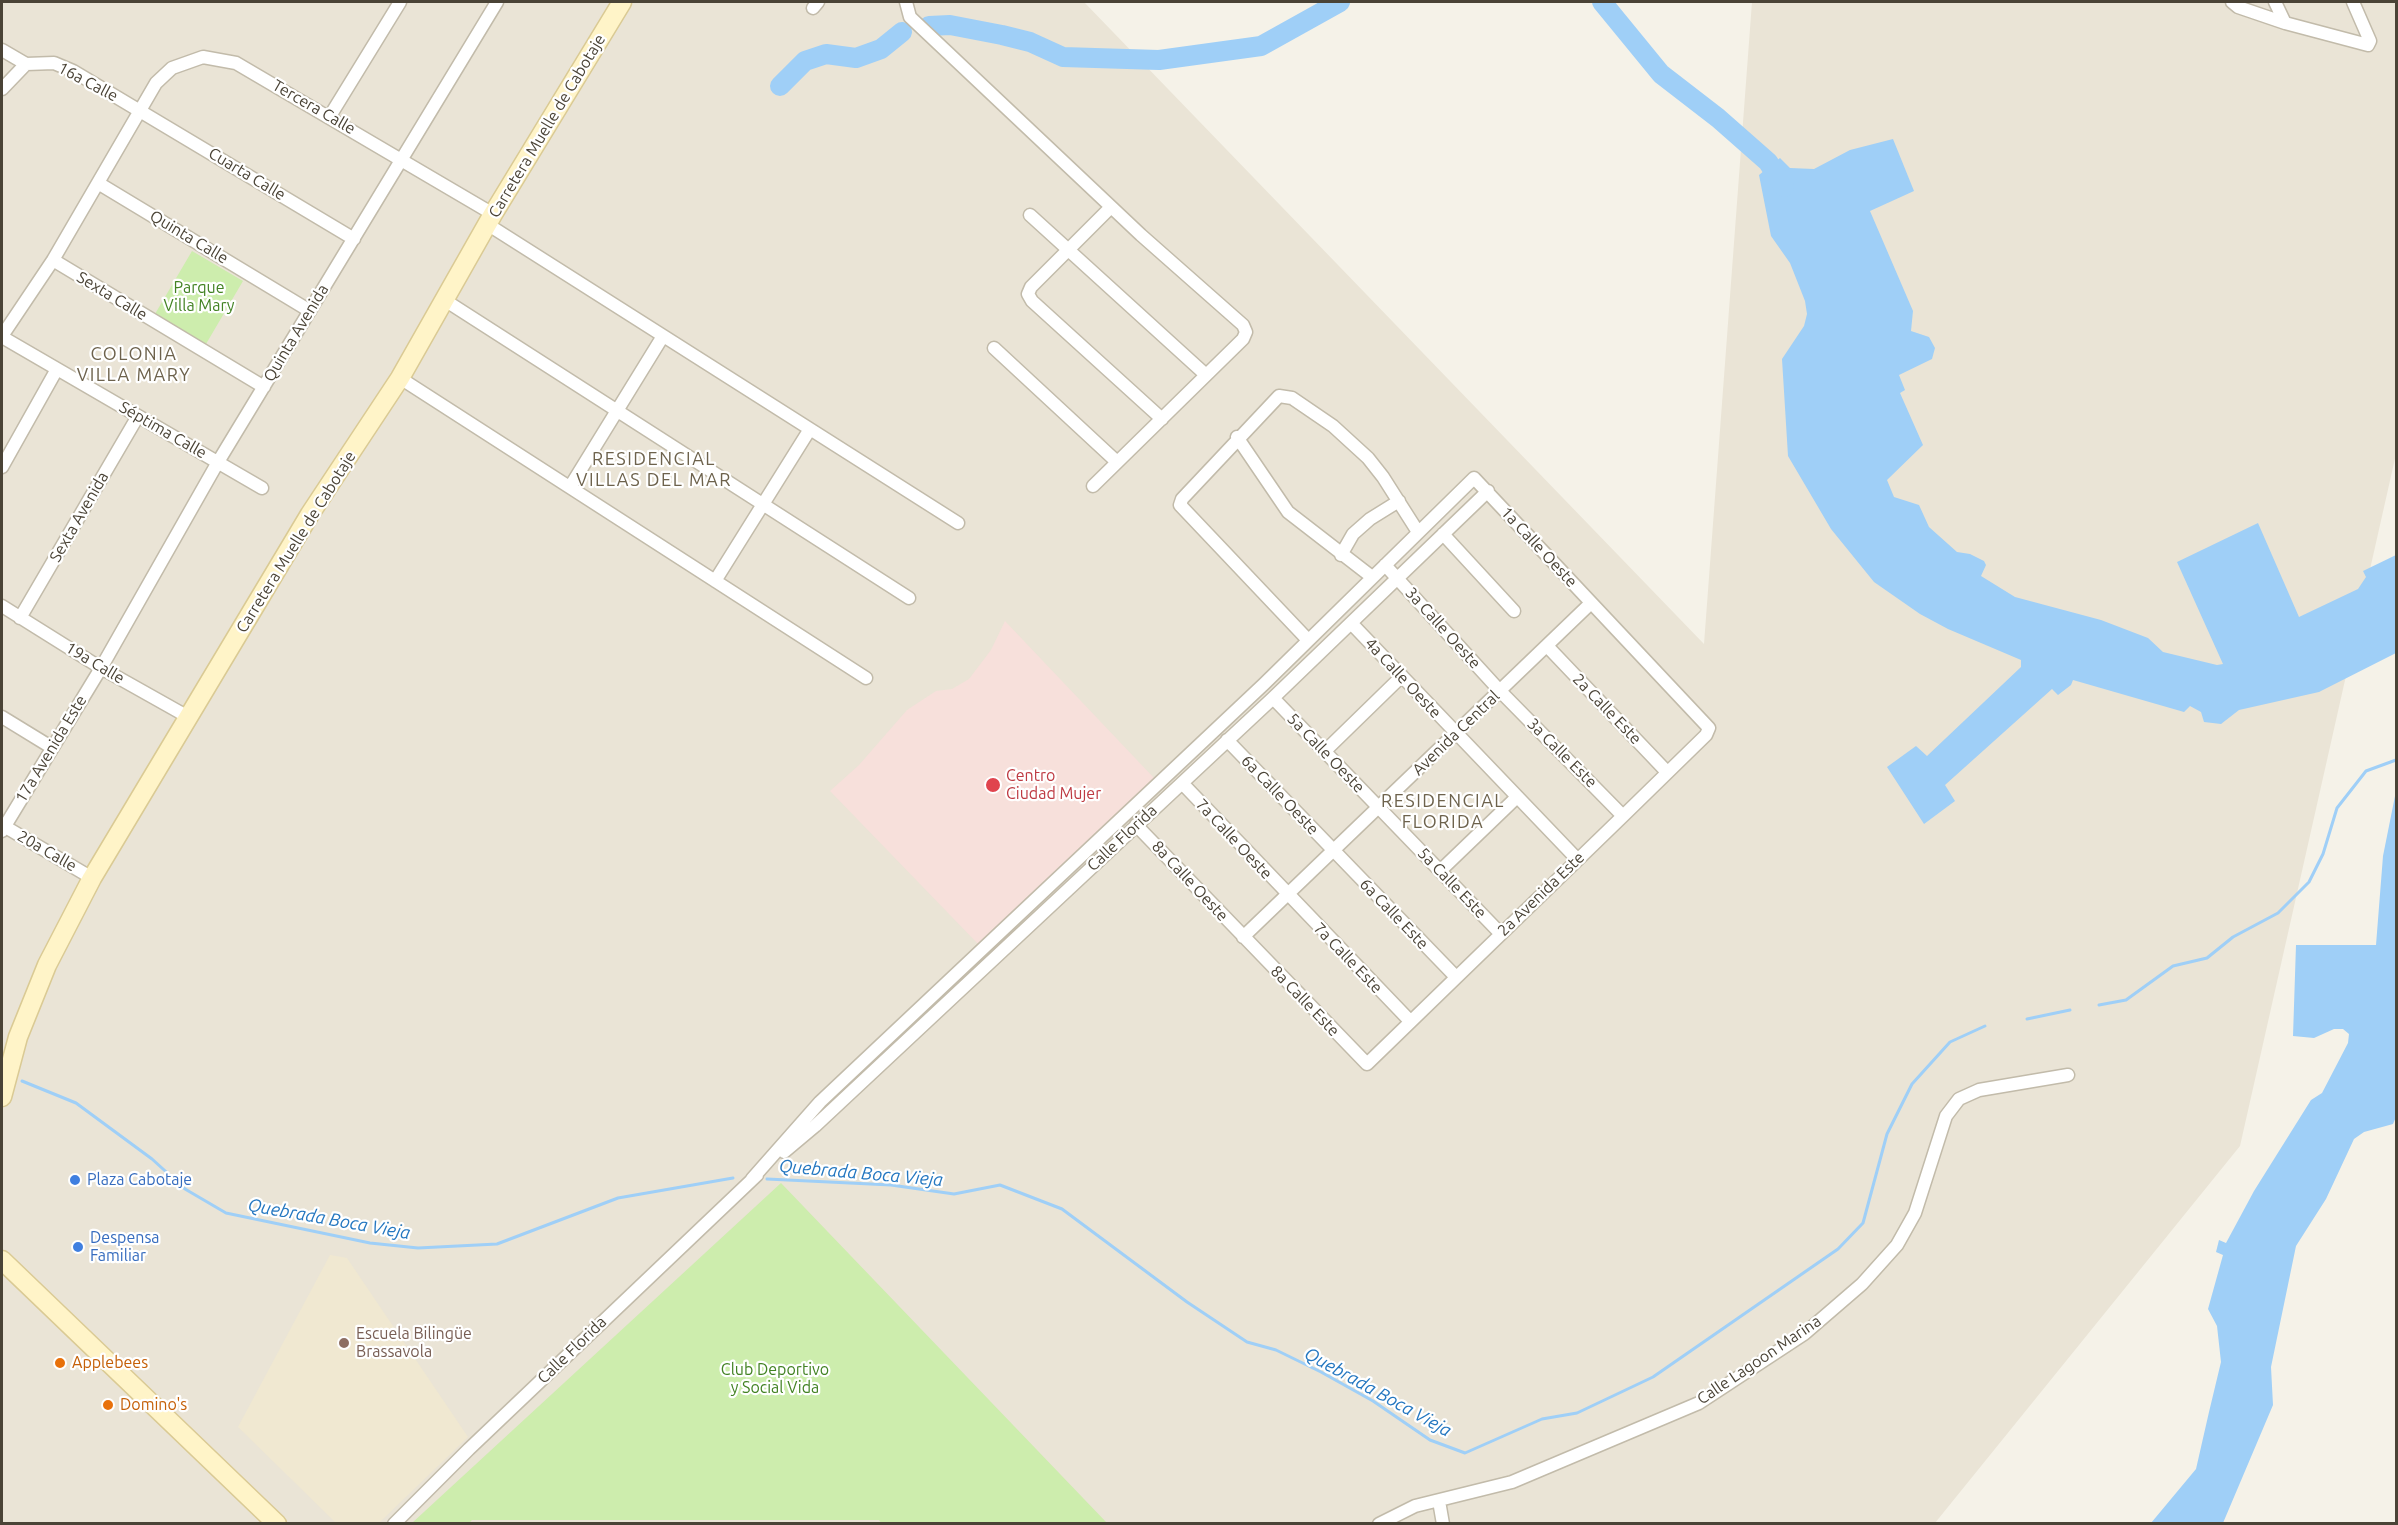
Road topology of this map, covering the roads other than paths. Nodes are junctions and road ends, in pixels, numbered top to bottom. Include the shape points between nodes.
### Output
1 (400, 2) edge
2 (497, 2) edge
3 (622, 2) edge
4 (906, 2) edge
5 (2232, 2) edge
6 (2275, 2) edge
7 (2353, 2) edge
8 (2284, 23) junction
9 (2, 50) edge
10 (27, 64) junction
11 (2, 89) edge
12 (140, 110) junction
13 (330, 116) junction
14 (402, 159) junction
15 (98, 183) junction
16 (1111, 207) junction
17 (1030, 215) dead end
18 (490, 219) junction
19 (354, 239) junction
20 (1069, 250) junction
21 (53, 260) junction
22 (444, 300) junction
23 (310, 311) junction
24 (663, 336) junction
25 (2, 337) edge
26 (994, 348) dead end
27 (57, 369) junction
28 (1206, 375) junction
29 (400, 378) junction
30 (264, 387) junction
31 (616, 410) junction
32 (138, 416) junction
33 (1162, 419) junction
34 (810, 429) junction
35 (1238, 437) junction
36 (218, 462) junction
37 (1117, 462) junction
38 (2, 467) edge
39 (1474, 478) joint
40 (1093, 486) dead end
41 (570, 487) junction
42 (262, 488) dead end
43 (1488, 492) junction
44 (1399, 501) junction
45 (762, 504) junction
46 (958, 523) dead end
47 (1418, 532) junction
48 (1443, 534) junction
49 (1341, 555) junction
50 (1385, 565) junction
51 (1372, 577) junction
52 (1397, 578) junction
53 (715, 581) junction
54 (909, 598) dead end
55 (1591, 603) junction
56 (2, 606) edge
57 (1514, 611) dead end
58 (20, 618) junction
59 (1351, 623) junction
60 (1308, 640) junction
61 (1547, 646) junction
62 (101, 668) junction
63 (1402, 676) junction
64 (866, 678) dead end
65 (1500, 690) junction
66 (1274, 698) junction
67 (2, 717) edge
68 (190, 717) junction
69 (1705, 722) joint
70 (1456, 733) junction
71 (1227, 740) junction
72 (51, 747) junction
73 (1324, 751) junction
74 (1667, 771) junction
75 (1182, 783) junction
76 (1517, 797) junction
77 (1378, 807) junction
78 (1623, 816) junction
79 (1136, 825) junction
80 (2, 828) edge
81 (1333, 851) junction
82 (1577, 859) junction
83 (1440, 871) junction
84 (92, 878) junction
85 (1287, 895) junction
86 (1500, 933) junction
87 (1243, 937) junction
88 (1456, 977) junction
89 (1410, 1021) junction
90 (1367, 1064) joint
91 (2068, 1075) dead end
92 (2, 1098) edge
93 (752, 1179) junction
94 (2, 1260) edge
95 (2, 1277) edge
96 (160, 1420) junction
97 (1439, 1501) junction
98 (260, 1524) edge
99 (277, 1524) edge
100 (394, 1524) edge
101 (1379, 1524) edge
102 (1443, 1524) edge

1 - 13 street
2 - 14 street, Quinta Avenida
3 - 18 main road, Carretera Muelle de Cabotaje
4 - 16 street via 910,17
5 - 8 street
6 - 8 street
7 - 8 street via 2370,41 2365,46
9 - 10 street, 16a Calle
10 - 11 street
10 - 12 street, 16a Calle via 54,63 74,71
12 - 13 street, Tercera Calle via 156,83 172,68 203,57 236,63
12 - 15 street, Tercera Calle
12 - 19 street, Cuarta Calle
13 - 14 street, Tercera Calle
14 - 18 street, Tercera Calle
14 - 19 street, Quinta Avenida
15 - 21 street, Tercera Calle
15 - 23 street, Quinta Calle
16 - 20 street
16 - 28 street via 1243,325 1243,339
17 - 20 street
18 - 22 main road, Carretera Muelle de Cabotaje
18 - 24 street, Tercera Calle
19 - 23 street, Quinta Avenida
20 - 28 street
20 - 33 street via 1028,294
21 - 25 street, Tercera Calle
21 - 30 street, Sexta Calle
22 - 29 main road, Carretera Muelle de Cabotaje
22 - 31 street
23 - 30 street, Quinta Avenida
24 - 31 street
24 - 34 street, Tercera Calle
25 - 27 street, Séptima Calle
26 - 37 street
27 - 32 street, Séptima Calle
27 - 38 street
28 - 33 street
29 - 41 street
29 - 68 main road, Carretera Muelle de Cabotaje via 310,514
30 - 36 street, Quinta Avenida
31 - 41 street
31 - 45 street
32 - 36 street, Séptima Calle
32 - 58 street, Sexta Avenida
33 - 37 street
34 - 45 street
34 - 46 street, Tercera Calle
35 - 44 street via 1279,396 1285,395 1333,426 1368,458
35 - 49 street via 1288,513
35 - 60 street via 1180,505
36 - 42 street, Séptima Calle
36 - 62 street, Quinta Avenida
37 - 40 street
39 - 43 street, 1a Calle Oeste
39 - 47 street, Calle Florida
41 - 53 street
43 - 48 street, Calle Florida
43 - 55 street, 1a Calle Oeste
44 - 47 street
44 - 49 street via 1353,534
45 - 53 street
45 - 54 street
47 - 50 street, Calle Florida
48 - 52 street, Calle Florida
48 - 57 street
49 - 51 street
50 - 51 street, Calle Florida
50 - 52 street, 3a Calle Oeste
51 - 60 street, Calle Florida
52 - 59 street, Calle Florida
52 - 65 street, 3a Calle Oeste
53 - 64 street
55 - 61 street, Avenida Central
55 - 69 street, 1a Calle Oeste
56 - 58 street, 19a Calle
58 - 62 street, 19a Calle
59 - 63 street, 4a Calle Oeste
59 - 66 street, Calle Florida
60 - 93 street, Calle Florida via 820,1102
61 - 65 street, Avenida Central
61 - 74 street, 2a Calle Este
62 - 68 street, 19a Calle
62 - 72 street, 17a Avenida Este
63 - 70 street, 4a Calle Oeste
63 - 73 street
65 - 70 street, Avenida Central
65 - 78 street, 3a Calle Este
66 - 71 street, Calle Florida
66 - 73 street, 5a Calle Oeste
67 - 72 street
68 - 84 main road, Carretera Muelle de Cabotaje
69 - 74 street, 2a Avenida Este via 1709,728 1706,735
70 - 76 street, 4a Calle Oeste
70 - 77 street, Avenida Central
71 - 75 street, Calle Florida
71 - 81 street, 6a Calle Oeste
72 - 80 street, 17a Avenida Este
73 - 77 street, 5a Calle Oeste
74 - 78 street, 2a Avenida Este
75 - 79 street, Calle Florida
75 - 85 street, 7a Calle Oeste
76 - 82 street, 4a Calle Oeste
76 - 83 street
77 - 81 street, Avenida Central
77 - 83 street, 5a Calle Este
78 - 82 street, 2a Avenida Este
79 - 87 street, 8a Calle Oeste
79 - 93 street, Calle Florida via 815,1126
80 - 84 street, 20a Calle
81 - 85 street, Avenida Central
81 - 88 street, 6a Calle Este
82 - 86 street, 2a Avenida Este
83 - 86 street, 5a Calle Este
84 - 92 main road, Carretera Muelle de Cabotaje via 47,965 18,1037
85 - 87 street, Avenida Central
85 - 89 street, 7a Calle Este
86 - 88 street, 2a Avenida Este
87 - 90 street, 8a Calle Este
88 - 89 street, 2a Avenida Este
89 - 90 street, 2a Avenida Este
91 - 97 street, Calle Lagoon Marina via 1979,1090 1959,1099 1946,1116 1916,1213 1897,1245 1862,1284 1804,1334 1699,1403 1512,1482
93 - 100 street, Calle Florida
94 - 96 main road
95 - 96 main road
96 - 98 main road
96 - 99 main road
97 - 101 street, Calle Lagoon Marina via 1415,1506
97 - 102 street

